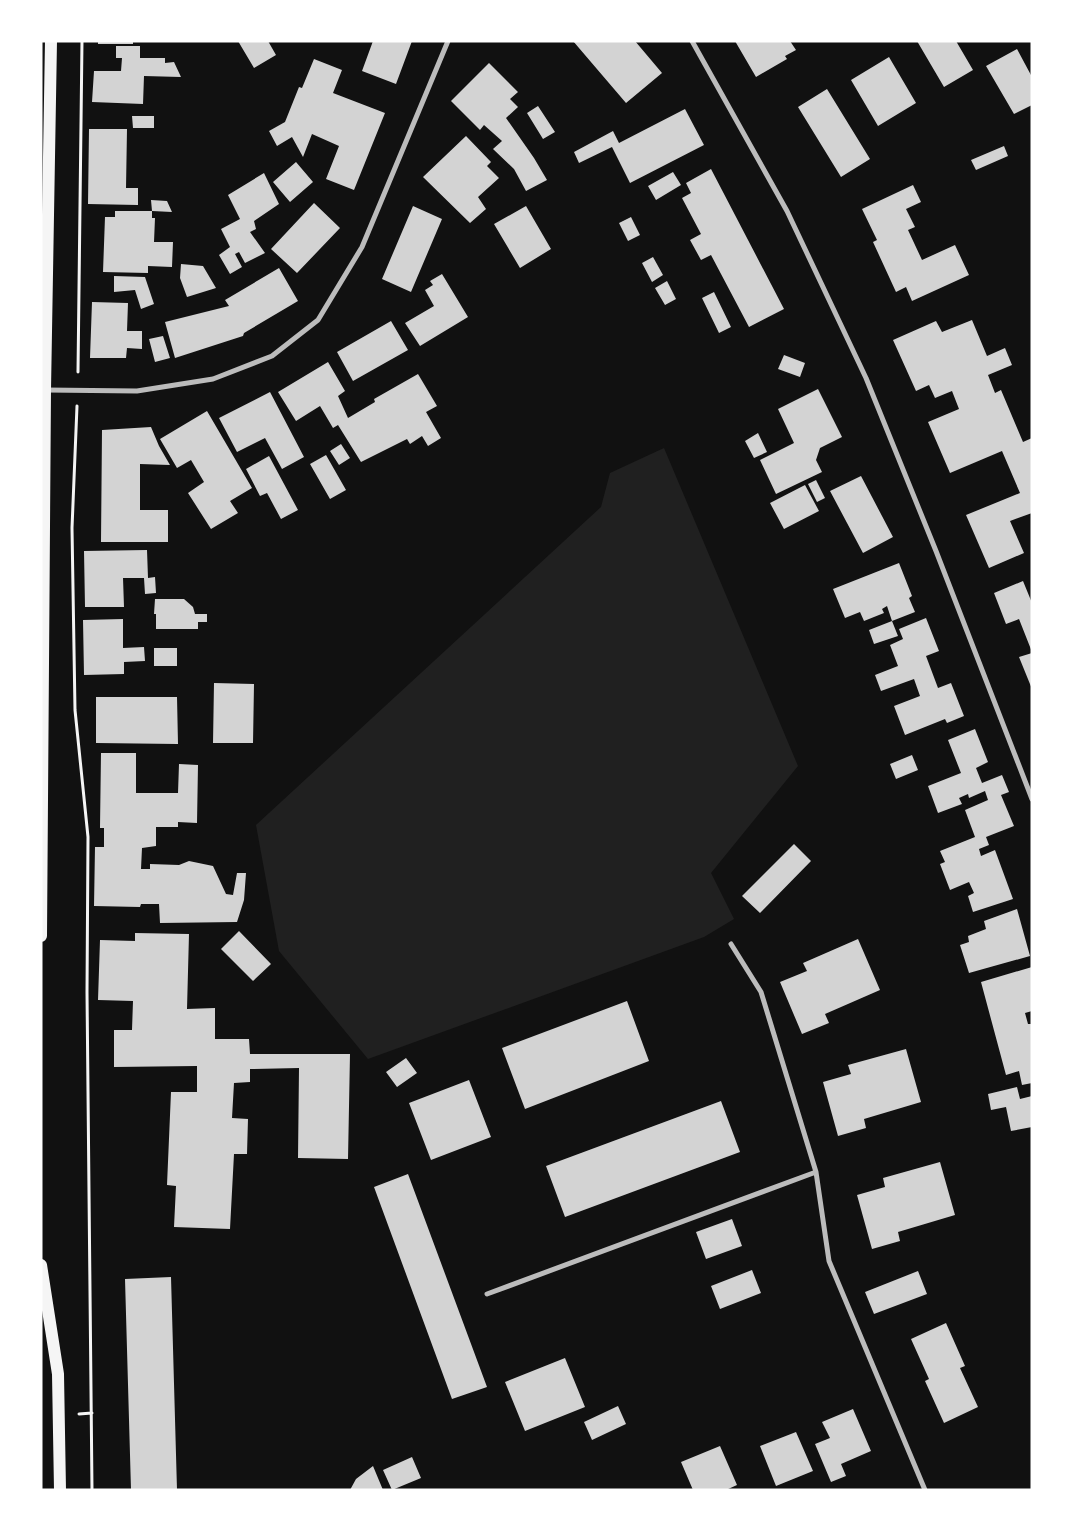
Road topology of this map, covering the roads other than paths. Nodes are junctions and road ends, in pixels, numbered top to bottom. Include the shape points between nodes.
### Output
1 (51, 41) edge
2 (448, 41) edge
3 (692, 41) edge
4 (45, 390) junction
5 (1032, 799) edge
6 (41, 936) edge
7 (731, 944) dead end
8 (816, 1172) junction
9 (41, 1265) edge
10 (487, 1294) dead end
11 (60, 1490) edge
12 (925, 1490) edge

1 - 4 main road
2 - 4 street via 362,246 318,320 272,356 213,379 137,391
3 - 5 street via 787,211 866,378
4 - 6 main road
7 - 8 street via 761,992
8 - 10 street
8 - 12 street via 829,1261
9 - 11 main road via 58,1374

